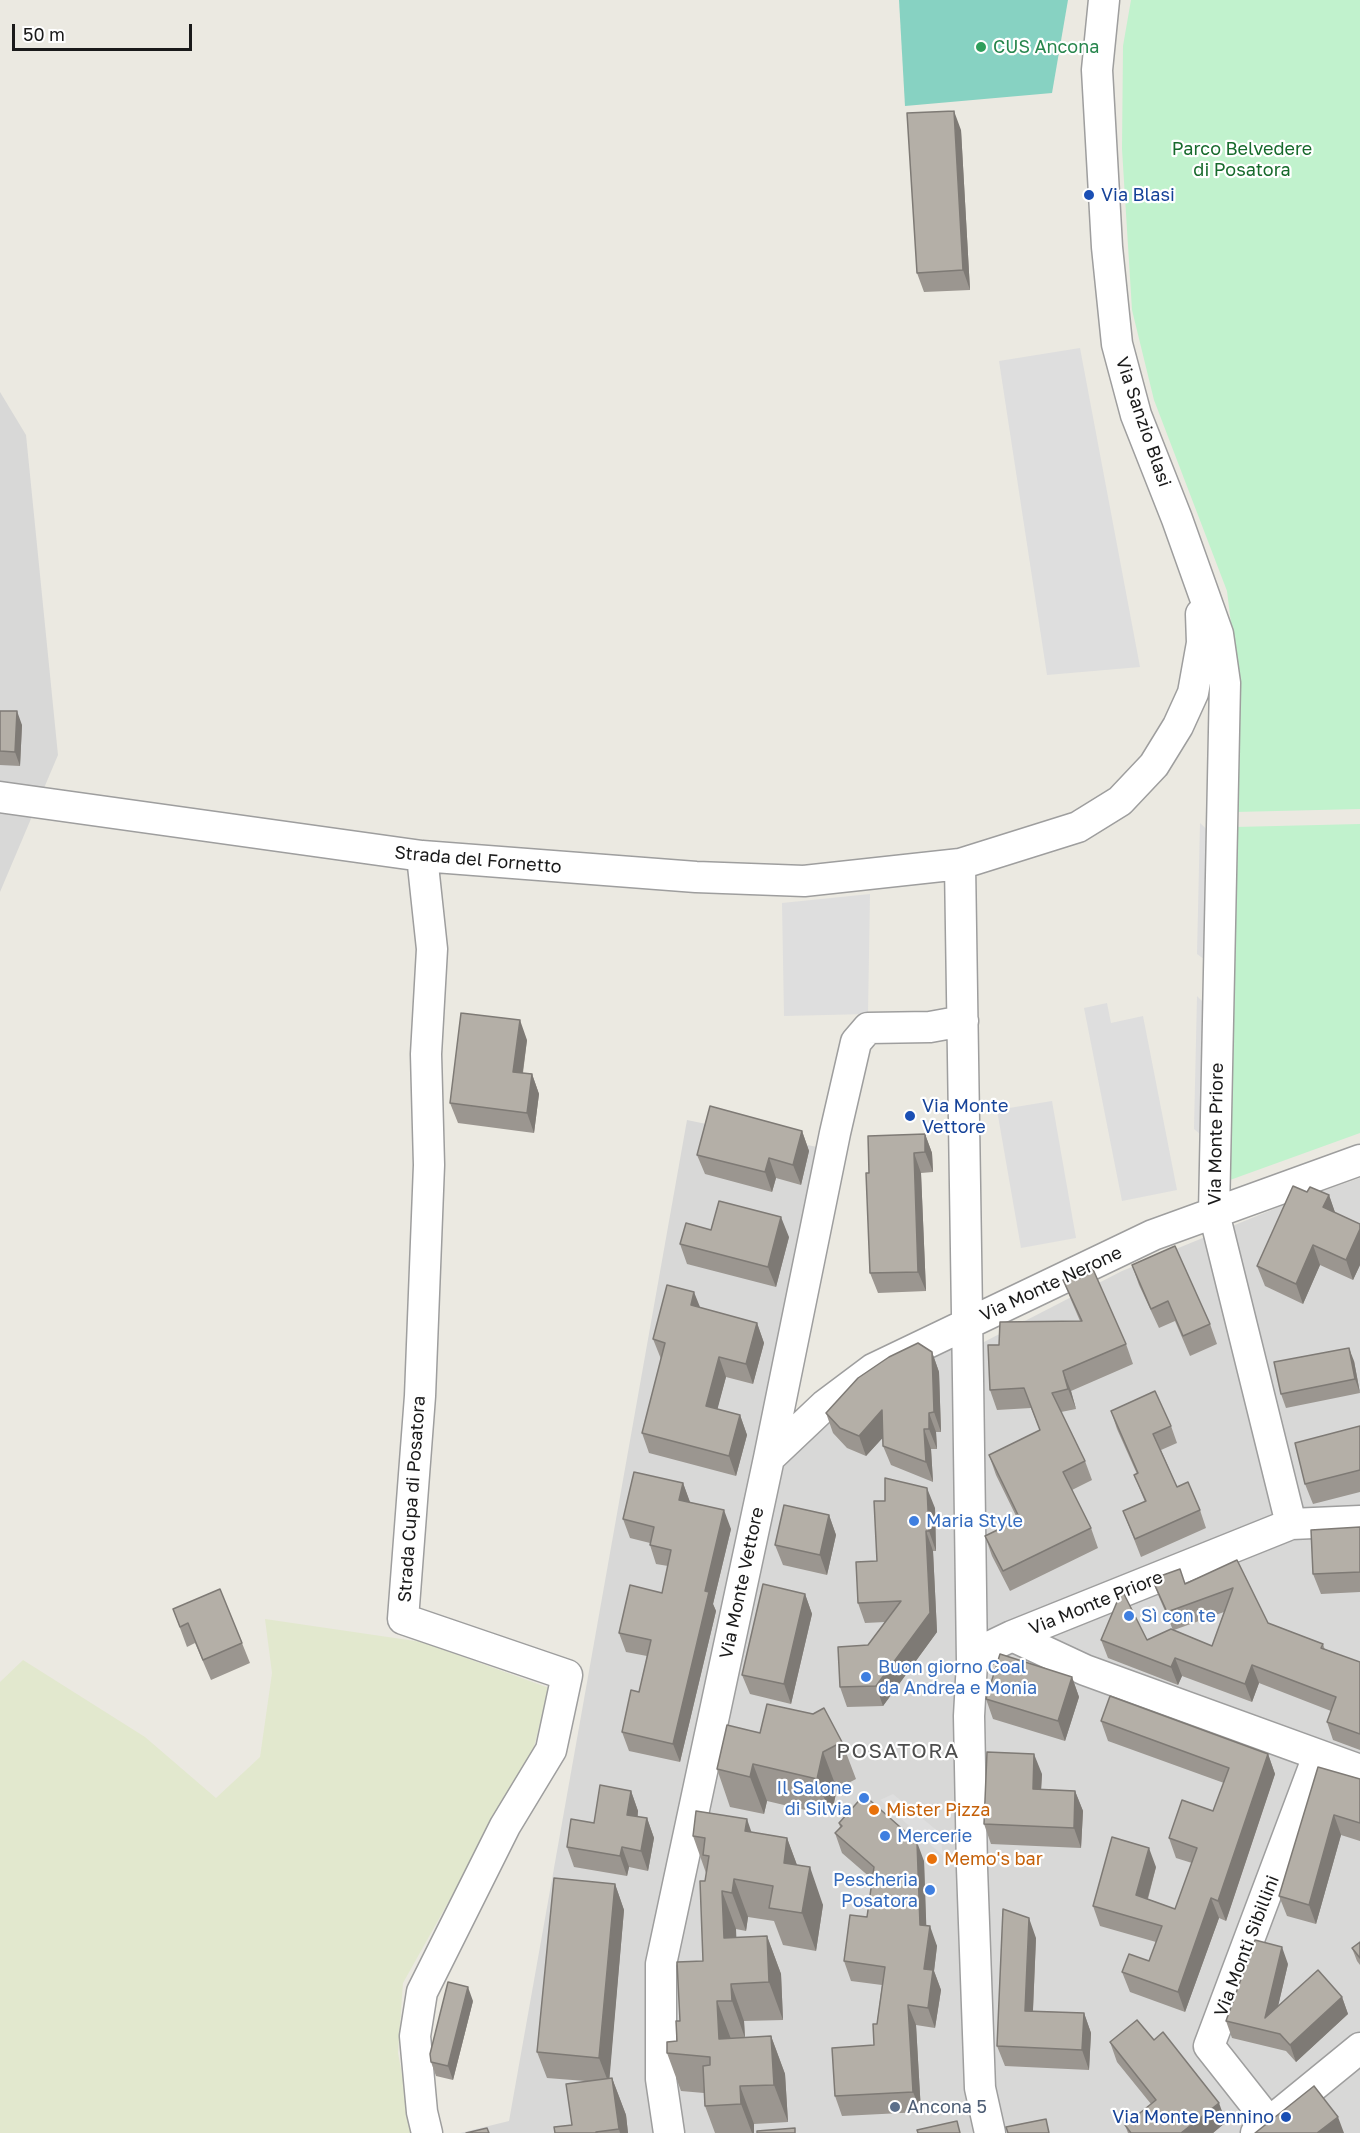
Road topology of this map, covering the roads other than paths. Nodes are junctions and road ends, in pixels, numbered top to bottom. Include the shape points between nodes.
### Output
1 (1104, 0) edge
2 (1200, 588) junction
3 (0, 797) edge
4 (1221, 842) joint
5 (422, 856) junction
6 (960, 864) junction
7 (963, 1021) junction
8 (1360, 1160) edge
9 (1214, 1213) junction
10 (968, 1324) junction
11 (769, 1458) junction
12 (1360, 1521) edge
13 (1291, 1524) junction
14 (1012, 1636) junction
15 (972, 1662) junction
16 (1318, 1756) junction
17 (1360, 1770) edge
18 (1360, 2048) edge
19 (1262, 2128) edge
20 (427, 2133) edge
21 (669, 2133) edge
22 (990, 2133) edge

1 - 2 street, Via Sanzio Blasi via 1097,80 1117,344 1136,415
2 - 4 street, Via Sanzio Blasi via 1218,634 1225,683
2 - 6 street, Via Sanzio Blasi via 1202,643 1193,693 1179,726 1154,765 1120,801 1078,827
3 - 5 street, Strada del Fornetto
4 - 9 street, Via Monte Priore
5 - 6 street, Strada del Fornetto via 696,877 804,881
5 - 20 street, Strada Cupa di Posatora via 432,949 426,1054 429,1165 420,1396 403,1619 567,1675 551,1750 505,1826 422,1992 415,2036
6 - 7 street
7 - 10 street
7 - 11 street, Via Monte Vettore via 930,1027 868,1028 856,1042
8 - 9 street, Via Monte Nerone
9 - 10 street, Via Monte Nerone via 1153,1235
9 - 13 street, Via Monte Priore
10 - 11 street, Via Monte Nerone via 873,1369 825,1405
10 - 15 street
11 - 21 street, Via Monte Vettore via 661,1964 661,2079
12 - 13 street, Via Monte Priore
13 - 14 street, Via Monte Priore
14 - 15 street, Via Monte Priore
14 - 16 street via 1085,1670
15 - 22 street via 969,1716 979,2065
16 - 17 street
16 - 19 street, Via Monti Sibillini via 1209,2046
18 - 19 street

